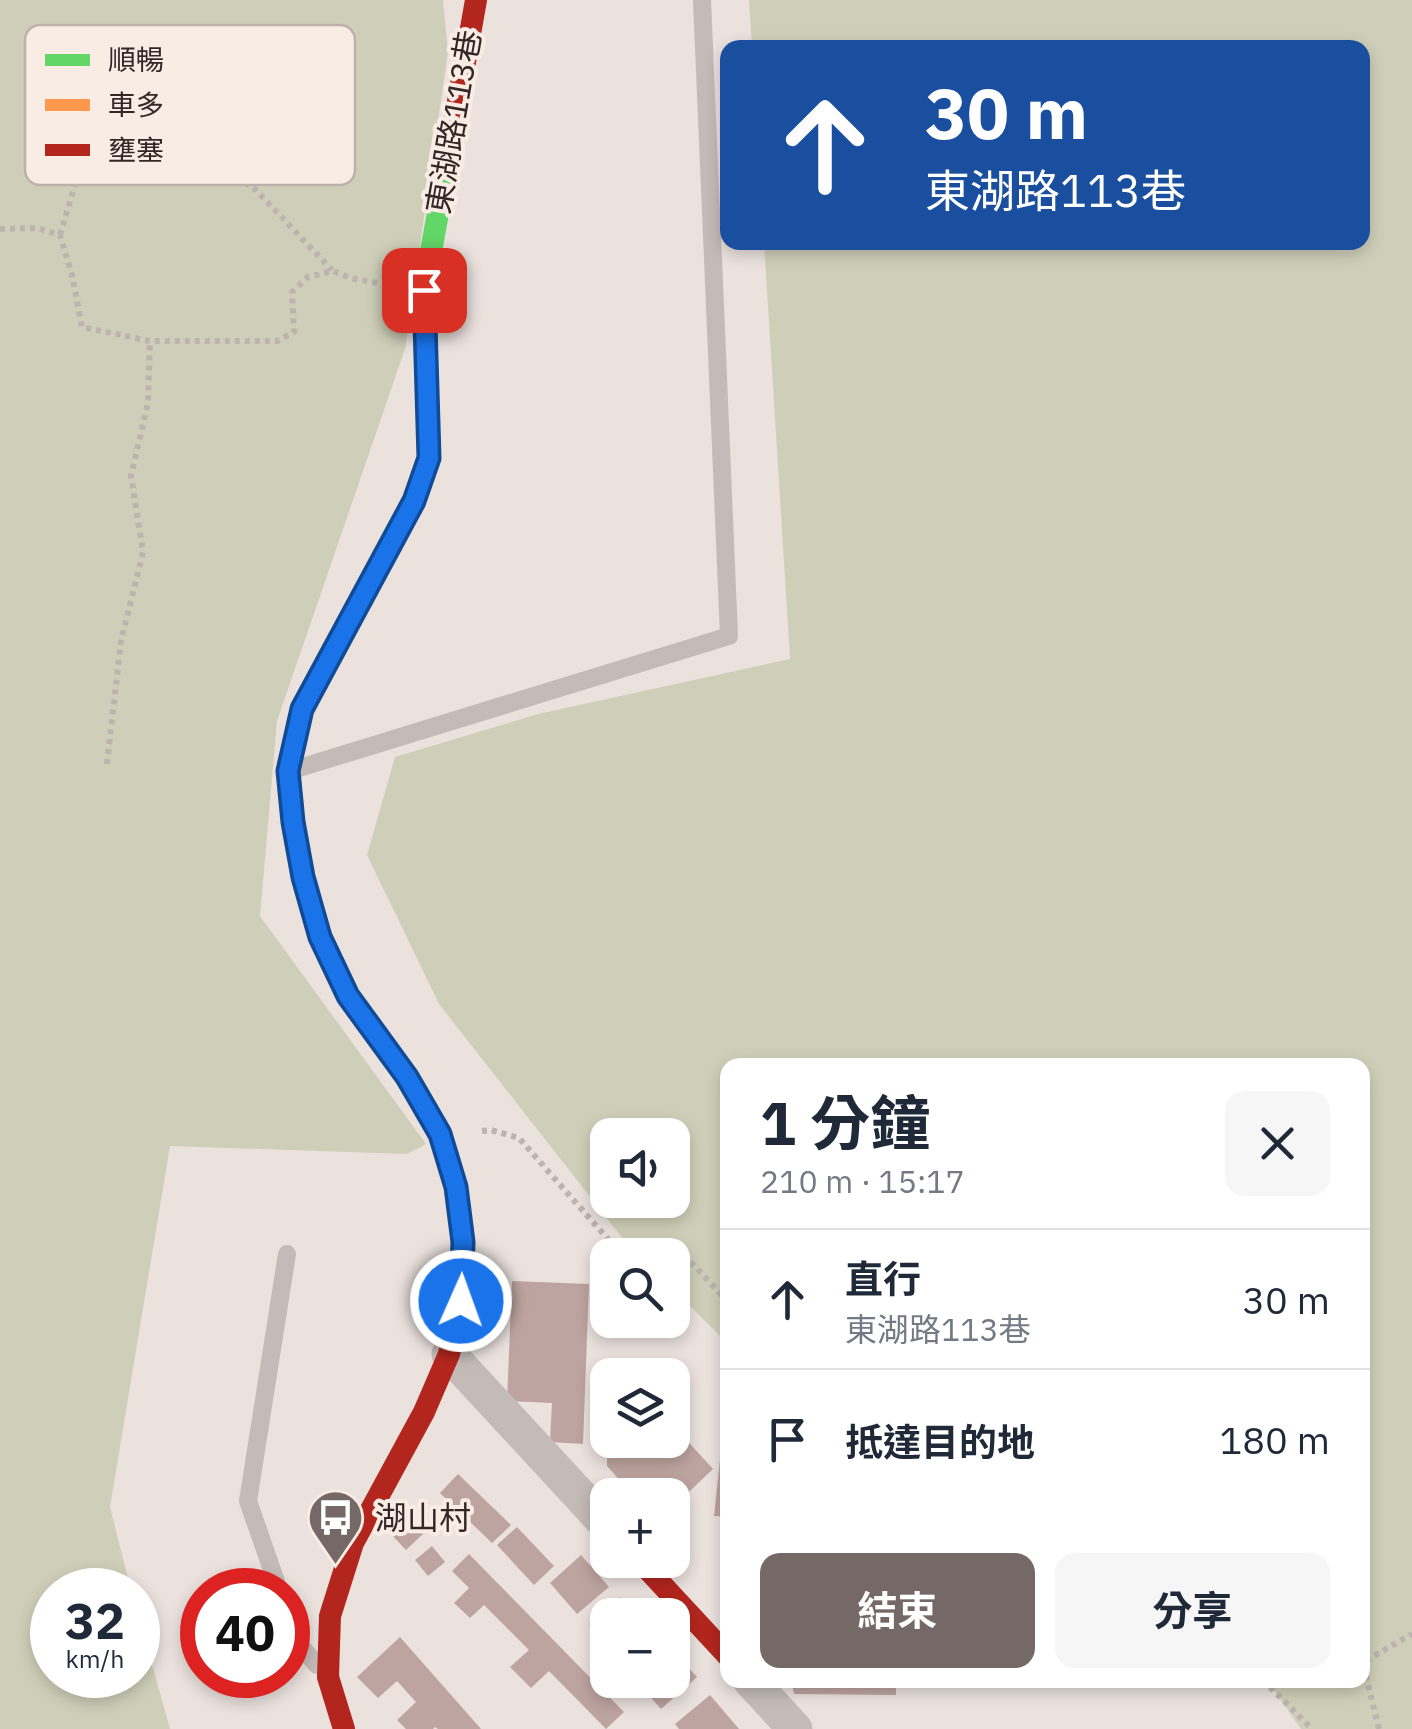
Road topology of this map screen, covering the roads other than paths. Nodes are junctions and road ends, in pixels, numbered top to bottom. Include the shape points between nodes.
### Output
1 (476, 0) edge
2 (702, 0) edge
3 (288, 771) junction
4 (287, 1254) dead end
5 (449, 1354) junction
6 (590, 1507) edge
7 (271, 1568) edge
8 (656, 1578) edge
9 (720, 1647) edge
10 (310, 1656) edge
11 (328, 1676) junction
12 (757, 1688) edge
13 (344, 1729) edge
14 (795, 1729) edge

1 - 3 street, 東湖路113巷 via 424,290 429,458 414,501 302,709
2 - 3 lane via 729,636
3 - 5 street, 東湖路113巷 via 303,877 320,937 348,996 440,1134 456,1187 461,1301
4 - 7 lane via 248,1501
5 - 6 street
5 - 11 street, 東湖路113巷 via 352,1543 330,1616
8 - 9 street
10 - 11 lane
11 - 13 street, 東湖路113巷
12 - 14 street

